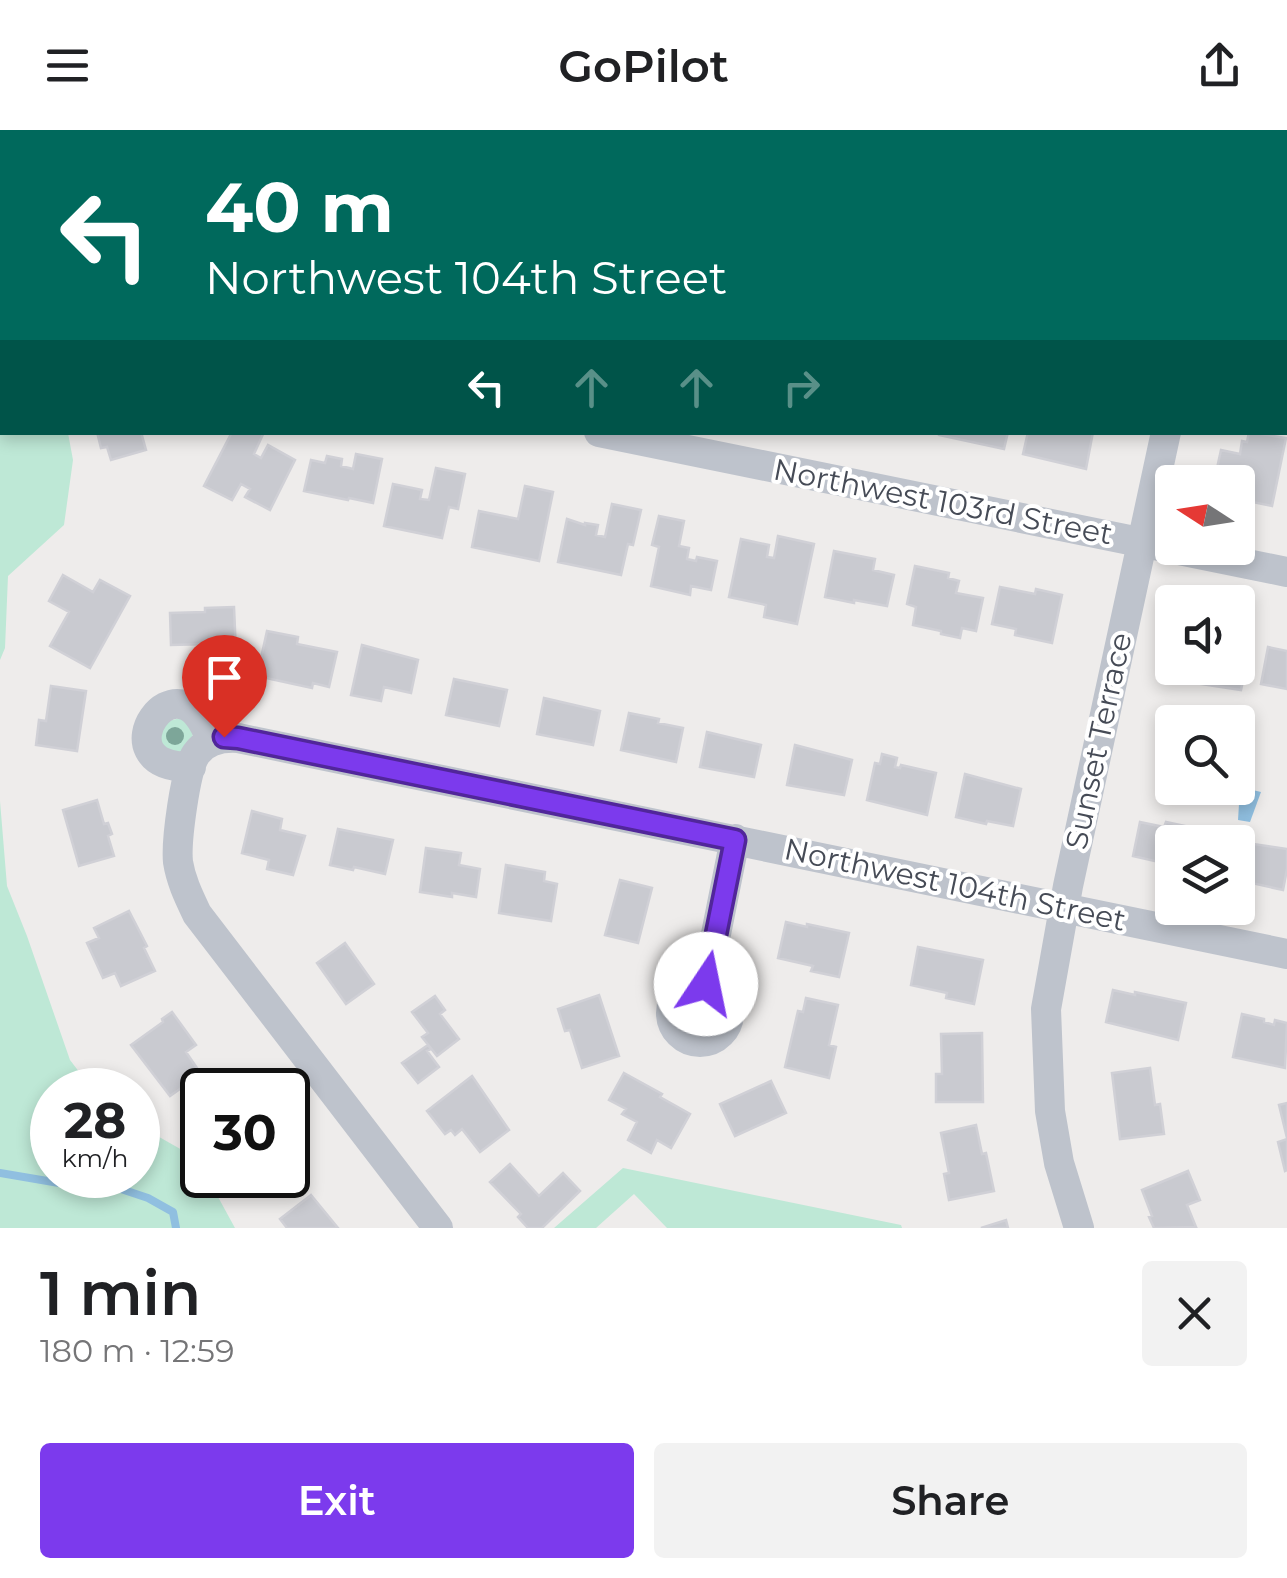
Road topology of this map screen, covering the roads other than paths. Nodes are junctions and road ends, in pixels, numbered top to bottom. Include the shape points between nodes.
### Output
1 (614, 435) edge
2 (1165, 435) edge
3 (1142, 543) junction
4 (1287, 572) edge
5 (211, 742) junction
6 (191, 767) junction
7 (735, 840) junction
8 (1064, 908) junction
9 (1287, 954) edge
10 (706, 984) dead end
11 (438, 1228) edge
12 (1079, 1228) edge

1 - 3 street, Northwest 103rd Street
2 - 3 street, Sunset Terrace
3 - 4 street, Northwest 103rd Street
3 - 8 street, Sunset Terrace
5 - 6 street
5 - 6 street via 206,724 190,708 167,705 156,711 147,742 155,758 170,768
5 - 7 street, Northwest 104th Street via 238,738
6 - 11 street via 178,863 197,914
7 - 8 street, Northwest 104th Street
7 - 10 street
8 - 9 street, Northwest 104th Street
8 - 12 street, Sunset Terrace via 1046,1009 1047,1058 1059,1163

